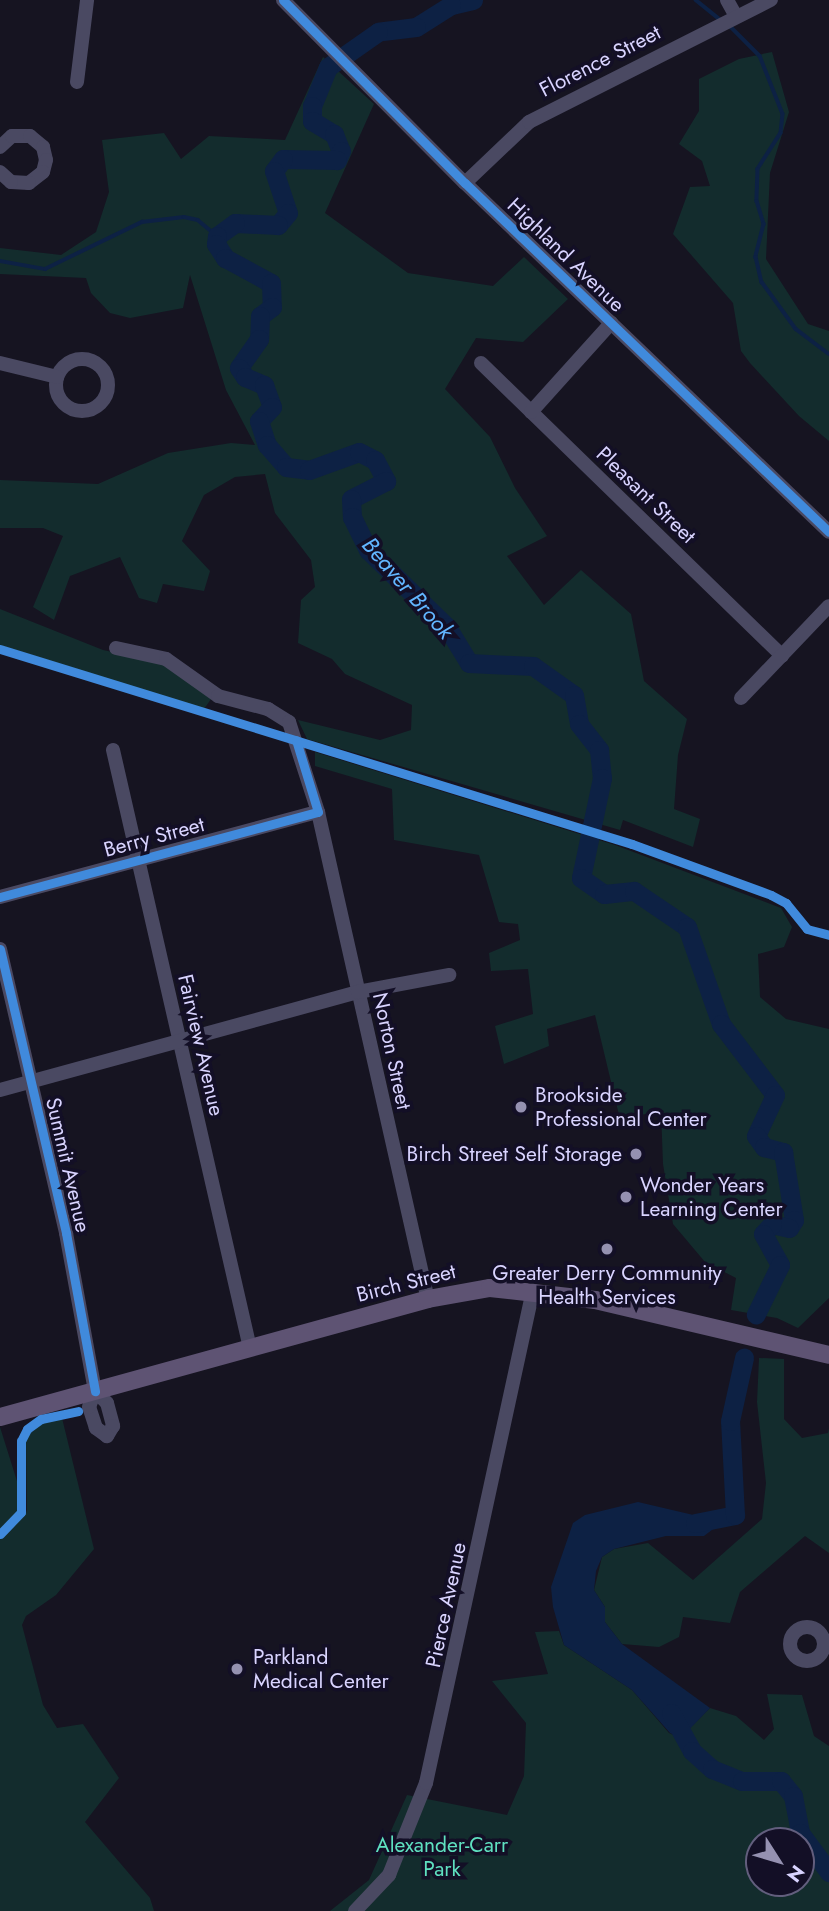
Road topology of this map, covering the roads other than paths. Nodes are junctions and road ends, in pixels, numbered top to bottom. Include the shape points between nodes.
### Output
1 (87, 0) edge
2 (283, 0) edge
3 (727, 0) edge
4 (771, 0) edge
5 (728, 20) junction
6 (77, 82) dead end
7 (0, 147) edge
8 (0, 172) edge
9 (465, 183) junction
10 (611, 323) junction
11 (0, 363) edge
12 (481, 363) dead end
13 (57, 377) dead end
14 (531, 412) junction
15 (829, 532) edge
16 (829, 607) edge
17 (116, 648) dead end
18 (782, 656) junction
19 (741, 698) dead end
20 (113, 750) dead end
21 (318, 812) junction
22 (139, 859) junction
23 (0, 897) edge
24 (0, 948) edge
25 (449, 975) dead end
26 (358, 992) junction
27 (178, 1040) junction
28 (31, 1081) junction
29 (0, 1090) edge
30 (533, 1290) junction
31 (428, 1299) junction
32 (250, 1348) junction
33 (829, 1355) edge
34 (95, 1391) junction
35 (0, 1417) edge
36 (355, 1911) edge

1 - 6 street
2 - 9 street, Highland Avenue
3 - 5 street
4 - 5 street, Florence Street
5 - 9 street, Florence Street via 529,122
7 - 8 street via 12,136 30,136 43,147 46,160 43,173 29,183 11,182
9 - 10 street, Highland Avenue
10 - 14 street
10 - 15 street, Highland Avenue
11 - 13 street
12 - 14 street, Pleasant Street
14 - 18 street, Pleasant Street
16 - 18 street
17 - 21 street, Norton Street via 166,659 218,696 282,715 296,740
18 - 19 street
20 - 22 street, Fairview Avenue
21 - 22 street, Berry Street
21 - 26 street, Norton Street
22 - 23 street, Berry Street
22 - 27 street, Fairview Avenue
24 - 28 street, Summit Avenue
25 - 26 street
26 - 27 street
26 - 31 street, Norton Street
27 - 28 street
27 - 32 street, Fairview Avenue
28 - 29 street
28 - 34 street, Summit Avenue
30 - 31 main road, Birch Street via 472,1289
30 - 33 main road, Birch Street
30 - 36 street, Pierce Avenue via 426,1783 392,1869
31 - 32 main road, Birch Street
32 - 34 main road, Birch Street
34 - 35 main road, Birch Street

